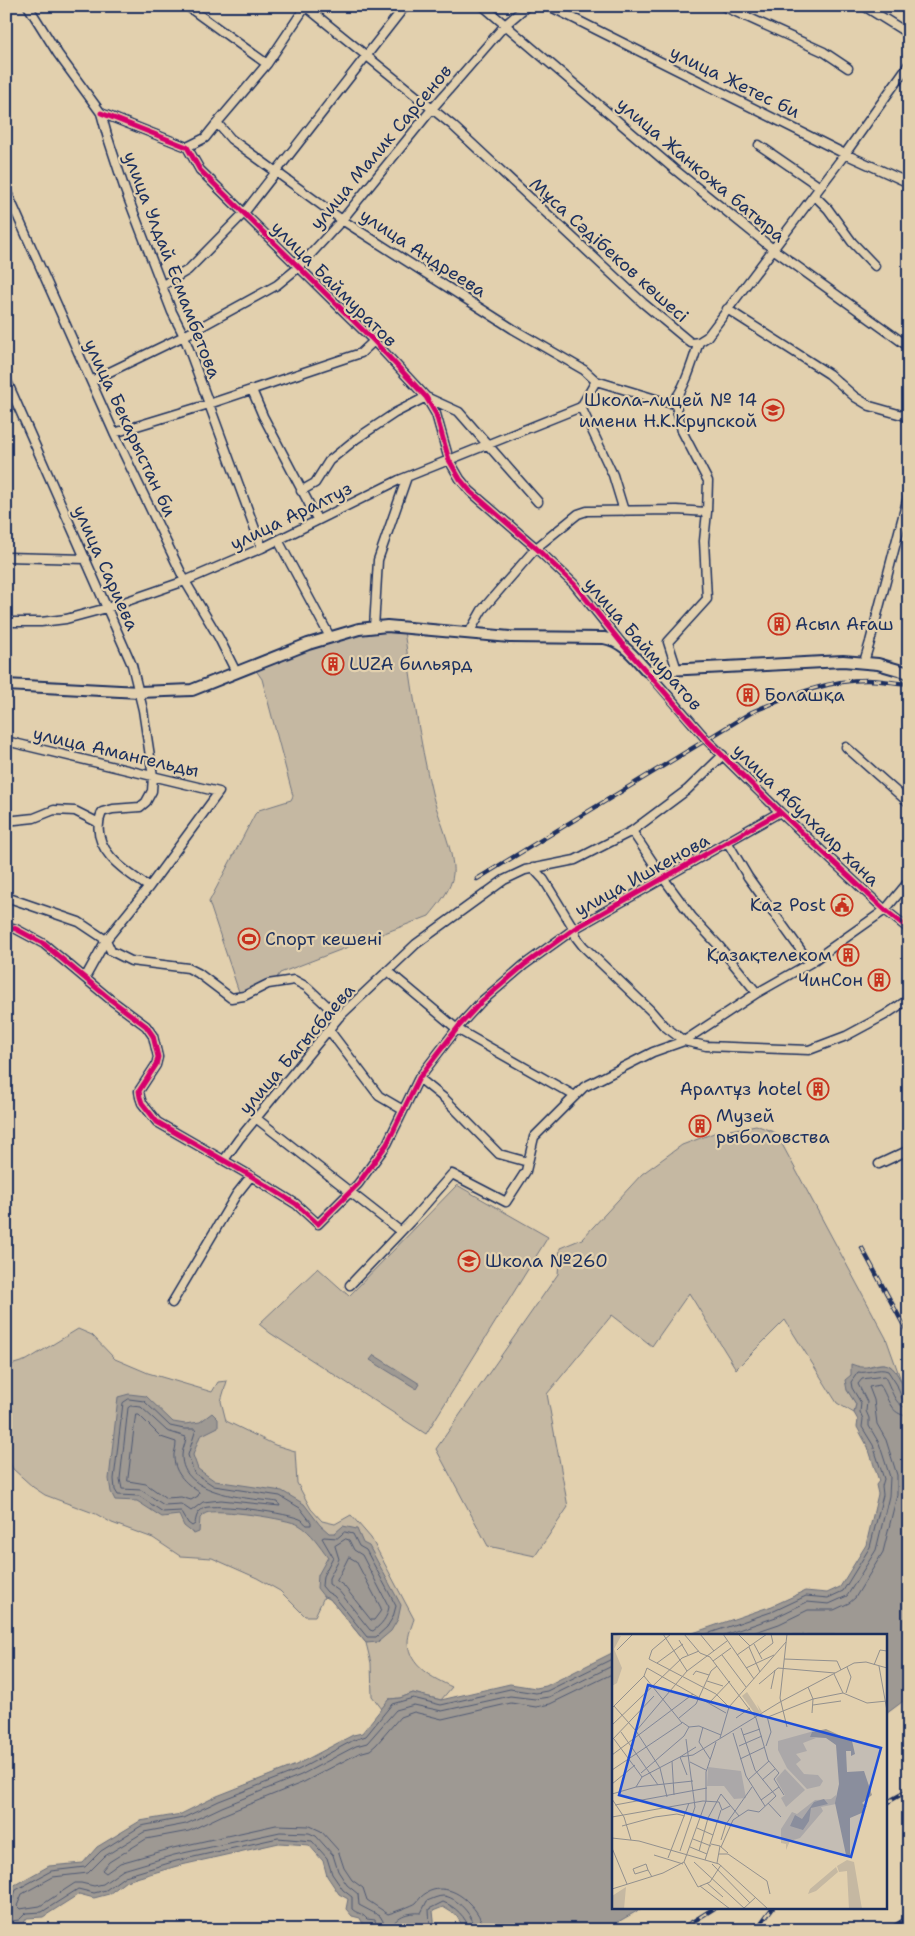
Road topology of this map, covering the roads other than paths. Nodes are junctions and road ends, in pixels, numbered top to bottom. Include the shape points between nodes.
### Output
1 (28, 6) edge
2 (187, 6) edge
3 (305, 6) edge
4 (405, 6) edge
5 (483, 6) edge
6 (527, 6) edge
7 (548, 6) edge
8 (723, 6) edge
9 (864, 6) edge
10 (505, 25) junction
11 (909, 34) edge
12 (366, 57) junction
13 (266, 64) junction
14 (909, 64) edge
15 (848, 68) dead end
16 (432, 109) junction
17 (101, 112) junction
18 (218, 124) junction
19 (758, 146) dead end
20 (187, 147) junction
21 (845, 154) junction
22 (277, 172) junction
23 (909, 183) edge
24 (820, 187) junction
25 (6, 190) edge
26 (814, 195) junction
27 (244, 213) junction
28 (342, 220) junction
29 (773, 249) junction
30 (875, 266) dead end
31 (299, 267) junction
32 (163, 284) junction
33 (727, 309) junction
34 (184, 336) junction
35 (374, 342) junction
36 (699, 342) junction
37 (909, 347) edge
38 (6, 379) edge
39 (91, 381) junction
40 (596, 381) junction
41 (252, 390) junction
42 (426, 397) junction
43 (675, 401) junction
44 (209, 404) junction
45 (580, 407) junction
46 (909, 417) edge
47 (114, 433) junction
48 (487, 444) junction
49 (449, 460) junction
50 (406, 477) junction
51 (301, 492) junction
52 (909, 493) edge
53 (538, 502) dead end
54 (624, 511) junction
55 (707, 512) junction
56 (907, 512) edge
57 (317, 520) junction
58 (278, 540) junction
59 (262, 548) junction
60 (536, 548) junction
61 (6, 557) edge
62 (86, 559) junction
63 (185, 581) junction
64 (107, 608) junction
65 (6, 622) edge
66 (374, 628) junction
67 (469, 633) junction
68 (330, 637) junction
69 (623, 645) junction
70 (864, 662) junction
71 (677, 670) junction
72 (647, 671) junction
73 (236, 672) junction
74 (909, 673) edge
75 (6, 686) edge
76 (139, 692) junction
77 (708, 740) joint
78 (6, 741) edge
79 (846, 747) dead end
80 (723, 755) junction
81 (153, 776) junction
82 (909, 803) edge
83 (780, 812) junction
84 (6, 821) edge
85 (97, 822) junction
86 (632, 831) junction
87 (728, 843) junction
88 (533, 868) junction
89 (664, 879) junction
90 (909, 881) edge
91 (149, 887) junction
92 (6, 897) edge
93 (885, 910) junction
94 (6, 926) edge
95 (574, 929) junction
96 (909, 929) edge
97 (106, 940) junction
98 (810, 963) junction
99 (388, 971) junction
100 (85, 978) junction
101 (757, 993) junction
102 (909, 999) edge
103 (339, 1017) junction
104 (457, 1029) junction
105 (329, 1030) junction
106 (684, 1041) junction
107 (418, 1078) junction
108 (574, 1096) junction
109 (403, 1110) junction
110 (257, 1119) junction
111 (909, 1150) edge
112 (224, 1160) junction
113 (528, 1162) junction
114 (879, 1164) dead end
115 (251, 1176) junction
116 (351, 1191) junction
117 (400, 1231) junction
118 (350, 1285) dead end
119 (172, 1303) dead end

1 - 17 street, улица Улдай Есмамбетова via 58,54
2 - 13 street
3 - 12 street, Мұса Сәдібеков көшесі
3 - 13 street
4 - 12 street
5 - 10 street, улица Жанкожа батыра
6 - 10 street, улица Малик Сарсенов
7 - 21 street, улица Жетес би
8 - 15 street via 824,52
9 - 11 street
10 - 16 street, улица Малик Сарсенов
10 - 29 street, улица Жанкожа батыра
12 - 16 street, Мұса Сәдібеков көшесі
12 - 22 street
13 - 18 street
14 - 21 street, Мұса Сәдібеков көшесі
16 - 28 street, улица Малик Сарсенов
16 - 36 street, Мұса Сәдібеков көшесі via 683,338 691,343
17 - 20 street
17 - 32 street, улица Улдай Есмамбетова via 106,135
18 - 20 street via 205,138
18 - 22 street, улица Андреева via 231,139
19 - 24 street
20 - 27 street, улица Баймуратов via 200,170
21 - 23 street, улица Жетес би
21 - 24 street, Мұса Сәдібеков көшесі
22 - 27 street
22 - 28 street, улица Андреева
24 - 26 street, Мұса Сәдібеков көшесі
25 - 39 street, улица Бекарыстан би
26 - 29 street, Мұса Сәдібеков көшесі
26 - 30 street
27 - 31 street, улица Баймуратов
27 - 32 street via 188,270
28 - 31 street, улица Малик Сарсенов
28 - 40 street, улица Андреева via 513,329 584,370
29 - 33 street, Мұса Сәдібеков көшесі
29 - 37 street, улица Жанкожа батыра
31 - 34 street, улица Малик Сарсенов via 277,285
31 - 35 street, улица Баймуратов
32 - 34 street, улица Улдай Есмамбетова
33 - 36 street, Мұса Сәдібеков көшесі via 707,337
33 - 46 street via 829,374 870,406
34 - 39 street, улица Малик Сарсенов
34 - 44 street, улица Улдай Есмамбетова
35 - 41 street via 361,352
35 - 42 street, улица Баймуратов
36 - 43 street
38 - 62 street, улица Сариева
39 - 47 street, улица Бекарыстан би
40 - 43 street
40 - 45 street
41 - 44 street
41 - 51 street
42 - 48 street via 459,412
42 - 49 street, улица Баймуратов via 436,414
42 - 51 street via 356,439 329,462 315,483
43 - 55 street via 682,431 708,481
44 - 47 street
44 - 59 street, улица Улдай Есмамбетова
45 - 48 street, улица Аралтуз
45 - 54 street via 612,475
47 - 63 street, улица Бекарыстан би
48 - 49 street, улица Аралтуз
48 - 53 street
49 - 50 street, улица Аралтуз
49 - 60 street, улица Баймуратов via 470,491
50 - 57 street, улица Аралтуз
50 - 66 street via 378,560
51 - 57 street
52 - 56 street
54 - 55 street
54 - 60 street via 578,514
55 - 71 street via 704,542 707,599 668,642
56 - 70 street
57 - 58 street, улица Аралтуз
58 - 59 street, улица Аралтуз
58 - 68 street
59 - 63 street, улица Аралтуз
60 - 67 street via 482,610
60 - 69 street, улица Баймуратов via 574,584
61 - 62 street
62 - 64 street, улица Сариева
63 - 64 street, улица Аралтуз
63 - 73 street, улица Бекарыстан би
64 - 65 street, улица Аралтуз via 66,619
64 - 76 street, улица Сариева via 132,665
66 - 67 street via 388,626
66 - 68 street
67 - 69 street via 604,638
68 - 73 street
69 - 72 street, улица Баймуратов
70 - 71 street
70 - 74 street
71 - 72 street
72 - 77 street, улица Баймуратов
73 - 76 street via 192,690
75 - 76 street
76 - 81 street, улица Сариева
77 - 80 street, улица Абулхаир хана
78 - 81 street, улица Амангельды
79 - 82 street
80 - 83 street, улица Абулхаир хана
80 - 86 street, улица Багысбаева via 688,790
81 - 85 street via 152,791 140,807 102,812
81 - 91 street, улица Амангельды via 219,792
83 - 87 street, улица Ишкенова
83 - 93 street, улица Абулхаир хана
84 - 85 street via 34,818 54,810 75,810
85 - 91 street via 98,836 106,852 124,871
86 - 88 street, улица Багысбаева via 575,860
86 - 89 street
87 - 89 street, улица Ишкенова
87 - 98 street via 748,877
88 - 95 street
88 - 99 street, улица Багысбаева via 504,880 416,944
89 - 95 street, улица Ишкенова
89 - 101 street
90 - 93 street
91 - 97 street
92 - 97 street via 79,922
93 - 96 street, улица Абулхаир хана
93 - 98 street
94 - 100 street via 44,944
95 - 104 street, улица Ишкенова via 524,965 481,1002
95 - 106 street via 583,946 662,1025
97 - 100 street
97 - 103 street via 112,951 131,961 188,968 231,998 244,996 268,984 294,980 307,987
98 - 101 street
99 - 103 street, улица Багысбаева
99 - 104 street
100 - 112 street via 146,1026 152,1036 158,1057 140,1091 145,1107 157,1122
101 - 106 street
102 - 106 street via 846,1036 809,1050 706,1046
103 - 105 street, улица Багысбаева
104 - 107 street, улица Ишкенова
104 - 108 street
105 - 109 street via 379,1096
105 - 110 street, улица Багысбаева
106 - 108 street via 653,1052 584,1087
107 - 109 street, улица Ишкенова
107 - 113 street via 445,1099 498,1154
108 - 113 street via 534,1137
109 - 116 street, улица Ишкенова via 386,1144
110 - 112 street, улица Багысбаева
110 - 116 street
111 - 114 street
112 - 115 street
113 - 117 street via 526,1171 506,1202 452,1174
115 - 116 street, улица Ишкенова via 296,1204 318,1224
115 - 119 street via 236,1195
116 - 117 street
117 - 118 street

